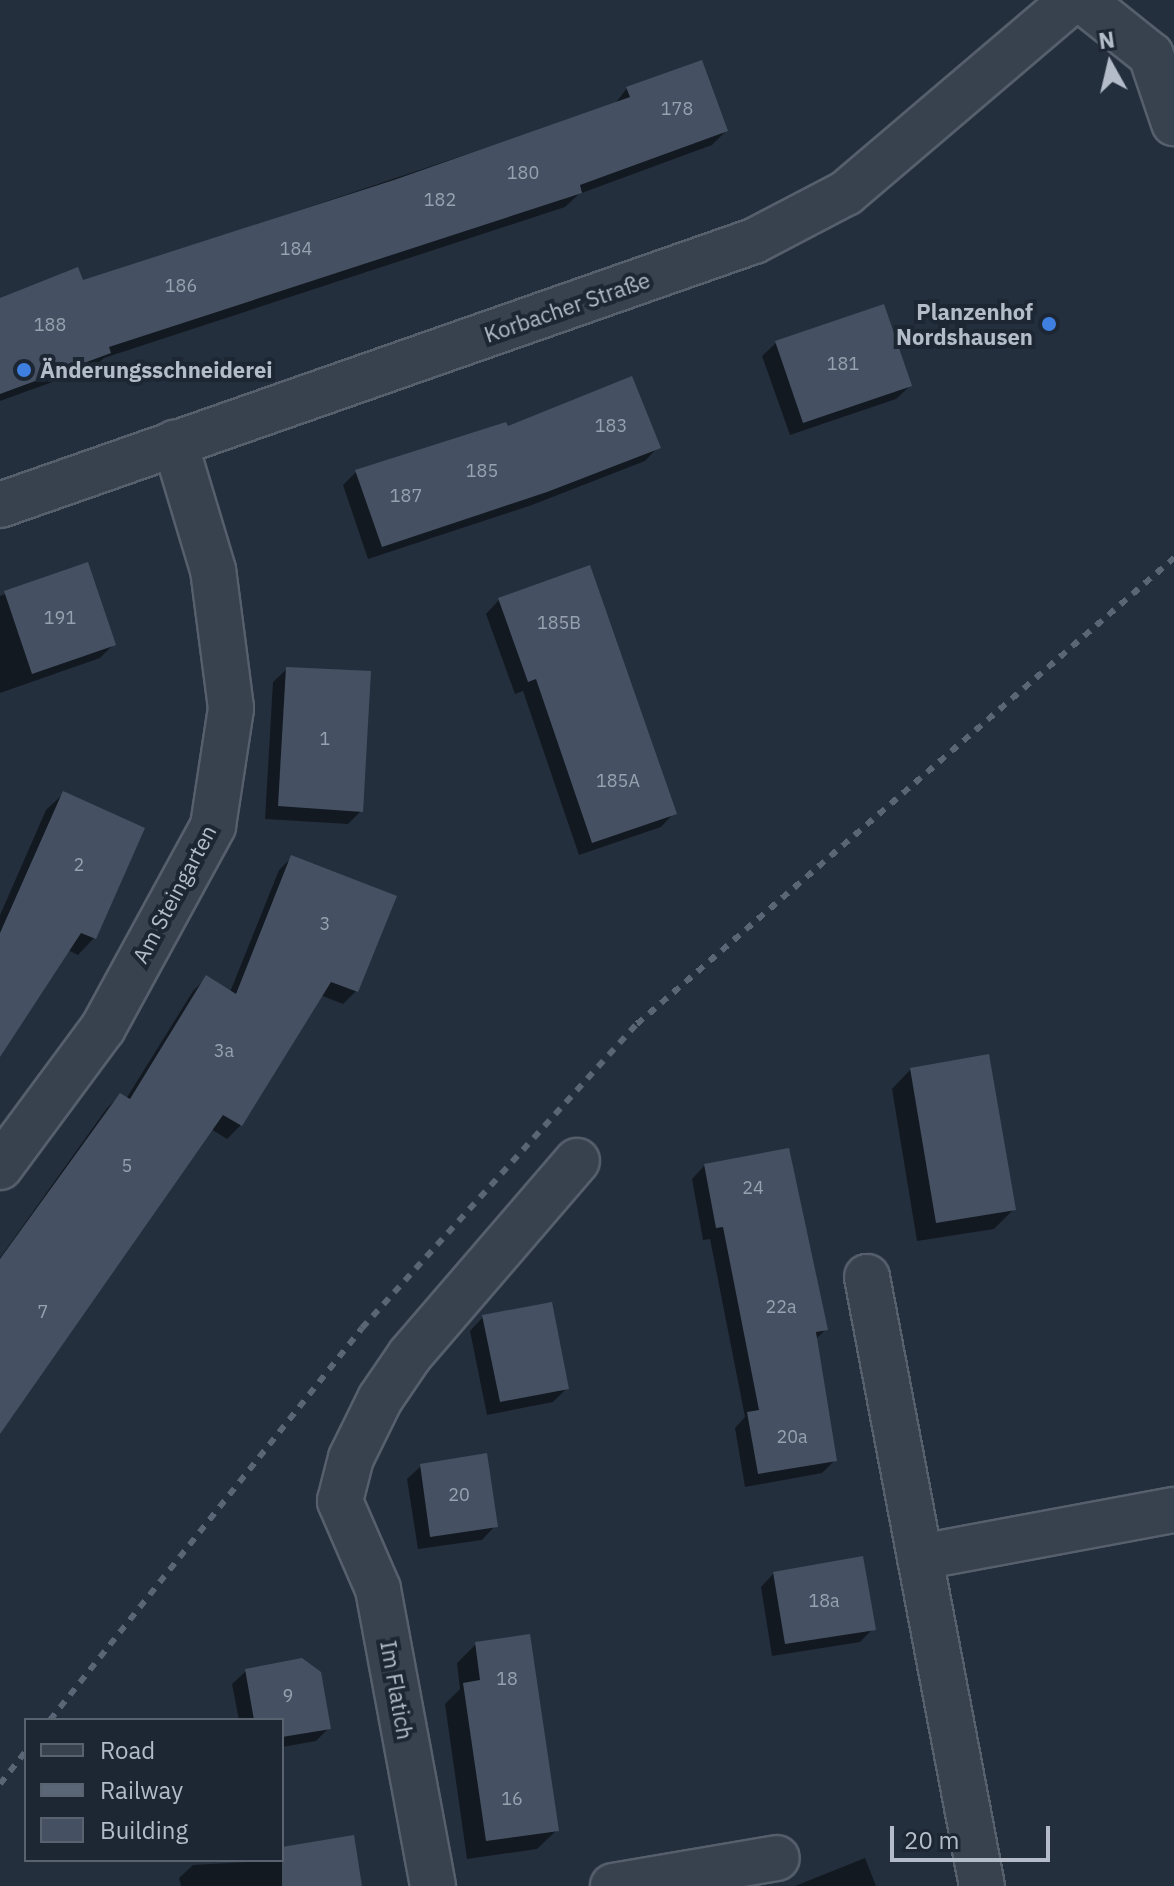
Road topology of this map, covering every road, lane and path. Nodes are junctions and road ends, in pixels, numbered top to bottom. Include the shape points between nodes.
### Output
1 (1073, 0) edge
2 (1082, 0) edge
3 (1174, 123) edge
4 (175, 443) junction
5 (0, 505) edge
6 (577, 1161) dead end
7 (0, 1167) edge
8 (867, 1277) dead end
9 (1174, 1510) edge
10 (920, 1557) junction
11 (777, 1858) dead end
12 (433, 1886) edge
13 (613, 1886) edge
14 (982, 1886) edge

1 - 4 street, Korbacher Straße via 846,193 754,241
2 - 3 street via 1151,55
4 - 5 street, Korbacher Straße
4 - 7 street, Am Steingarten via 213,570 231,708 213,826 103,1028
6 - 12 street, Im Flatich via 387,1388 351,1458 340,1501 378,1589
8 - 10 street
9 - 10 street
10 - 14 street
11 - 13 street

